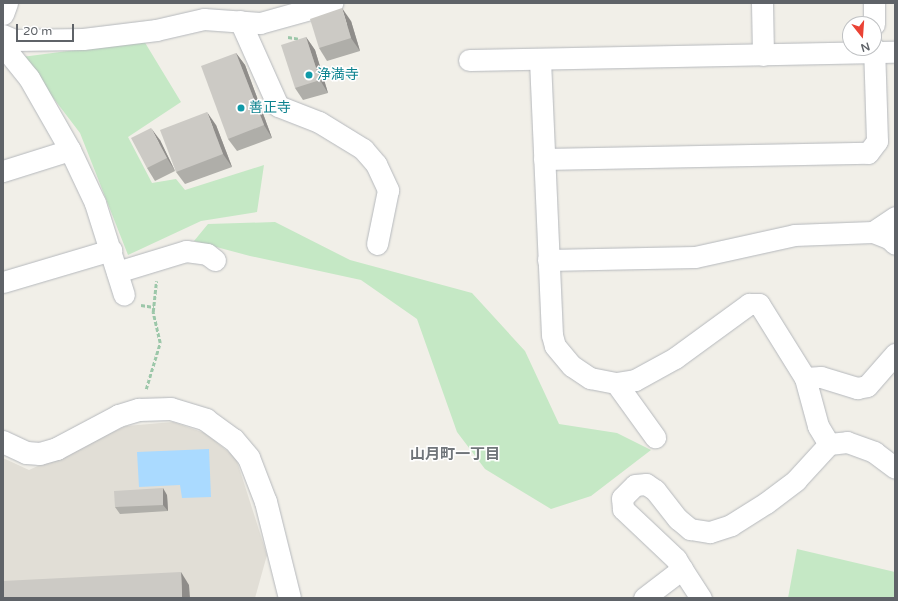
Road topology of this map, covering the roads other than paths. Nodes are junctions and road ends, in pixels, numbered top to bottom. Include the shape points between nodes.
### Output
1 (7, 3) edge
2 (332, 3) edge
3 (762, 3) edge
4 (874, 3) edge
5 (3, 14) edge
6 (874, 16) edge
7 (240, 21) junction
8 (3, 35) edge
9 (3, 46) edge
10 (842, 51) edge
11 (882, 51) edge
12 (895, 52) edge
13 (763, 55) junction
14 (874, 56) edge
15 (469, 60) dead end
16 (540, 60) junction
17 (70, 150) junction
18 (544, 160) junction
19 (3, 171) edge
20 (387, 195) junction
21 (895, 217) edge
22 (367, 218) dead end
23 (873, 232) junction
24 (377, 244) dead end
25 (895, 244) edge
26 (111, 250) junction
27 (215, 260) dead end
28 (548, 260) junction
29 (117, 272) junction
30 (3, 282) edge
31 (124, 295) dead end
32 (895, 354) edge
33 (805, 378) junction
34 (616, 384) junction
35 (655, 437) dead end
36 (3, 442) edge
37 (829, 444) junction
38 (895, 468) edge
39 (682, 569) junction
40 (648, 597) edge
41 (290, 598) edge
42 (701, 598) edge

1 - 5 street
2 - 7 street via 260,23
3 - 13 street
4 - 6 street
7 - 8 street via 204,18 156,30 83,39 14,40
7 - 20 street via 278,106 319,122 363,149 376,164 388,190
9 - 17 street via 29,78
10 - 13 street
11 - 12 street
13 - 16 street
14 - 18 street via 877,141 868,153
15 - 16 street
16 - 18 street
17 - 19 street
17 - 26 street via 95,203
18 - 28 street
20 - 22 street
20 - 24 street
21 - 23 street
23 - 25 street
23 - 28 street via 794,235 696,257
26 - 29 street
26 - 30 street
27 - 29 street via 207,254 186,251
28 - 34 street via 552,335 556,346 572,366 590,378
29 - 31 street
32 - 33 street via 867,386 857,388 821,377
33 - 34 street via 759,304 749,304 651,372 635,380
33 - 37 street via 818,426
34 - 35 street
36 - 41 street via 27,453 40,454 57,449 119,416 139,410 171,409 206,420 234,440 249,458 266,502
37 - 38 street via 847,442 874,452
37 - 39 street via 796,480 766,503 731,525 710,532 690,529 678,519 655,490 646,484 635,485 628,490 622,498 623,509 676,559
39 - 40 street
39 - 42 street

